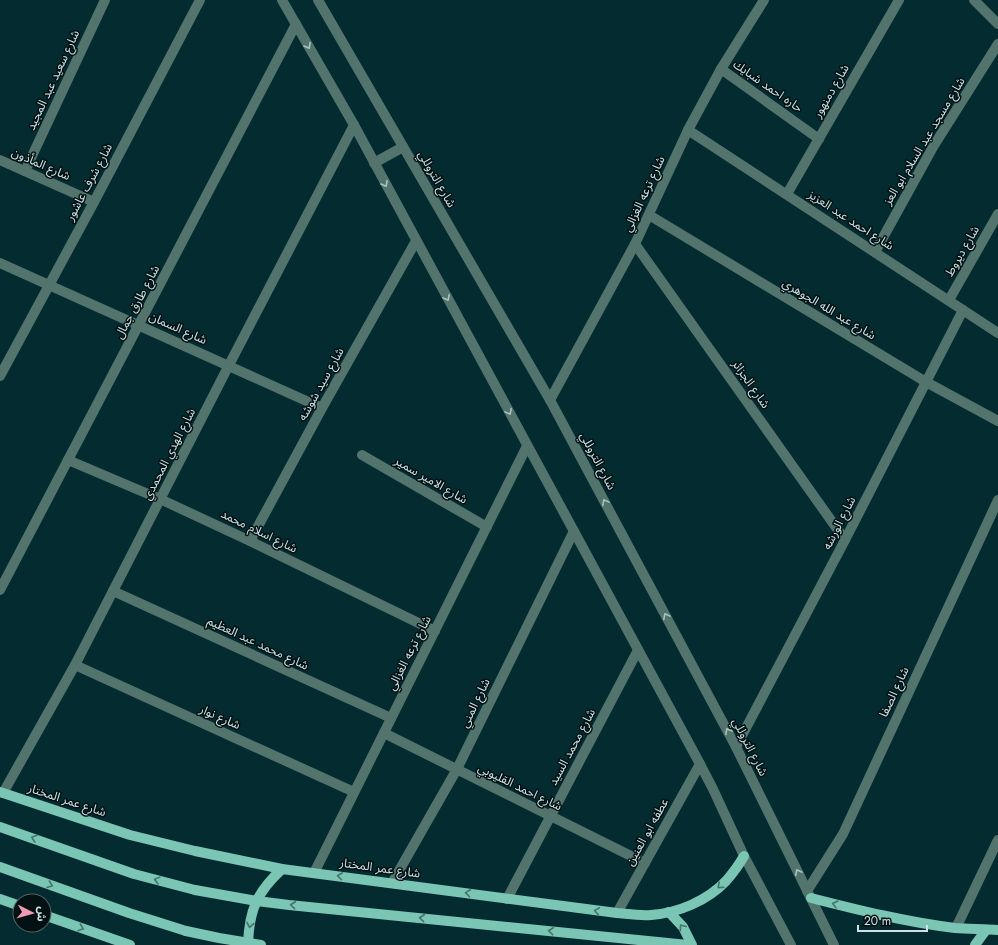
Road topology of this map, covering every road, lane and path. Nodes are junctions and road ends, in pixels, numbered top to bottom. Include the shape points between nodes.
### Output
1 (105, 0) edge
2 (200, 0) edge
3 (282, 0) edge
4 (318, 0) edge
5 (764, 0) edge
6 (899, 0) edge
7 (974, 0) edge
8 (997, 22) edge
9 (296, 24) junction
10 (998, 44) edge
11 (721, 69) junction
12 (354, 125) junction
13 (688, 130) junction
14 (819, 139) junction
15 (403, 147) junction
16 (0, 160) edge
17 (374, 163) junction
18 (24, 171) junction
19 (787, 194) junction
20 (94, 202) junction
21 (998, 214) edge
22 (648, 215) junction
23 (416, 241) junction
24 (635, 244) junction
25 (875, 252) junction
26 (0, 262) edge
27 (49, 285) junction
28 (949, 300) junction
29 (962, 310) junction
30 (139, 325) junction
31 (998, 333) edge
32 (229, 365) junction
33 (0, 376) edge
34 (926, 382) junction
35 (550, 400) junction
36 (322, 408) junction
37 (998, 421) edge
38 (527, 446) junction
39 (362, 455) dead end
40 (68, 460) junction
41 (160, 499) junction
42 (998, 500) edge
43 (487, 527) junction
44 (574, 531) junction
45 (845, 540) junction
46 (250, 541) junction
47 (0, 590) edge
48 (113, 591) junction
49 (435, 630) junction
50 (638, 650) junction
51 (75, 665) junction
52 (391, 718) junction
53 (384, 733) junction
54 (736, 747) junction
55 (700, 764) junction
56 (457, 769) junction
57 (354, 792) junction
58 (2, 793) edge
59 (550, 816) junction
60 (0, 826) edge
61 (998, 840) edge
62 (744, 856) junction
63 (645, 863) junction
64 (0, 866) edge
65 (282, 869) junction
66 (314, 873) junction
67 (392, 883) junction
68 (809, 895) junction
69 (0, 899) edge
70 (507, 899) junction
71 (12, 903) edge
72 (669, 912) junction
73 (617, 913) junction
74 (52, 918) edge
75 (956, 928) junction
76 (986, 930) junction
77 (998, 930) edge
78 (130, 945) edge
79 (248, 945) edge
80 (261, 945) edge
81 (688, 945) edge
82 (692, 945) edge
83 (791, 945) edge
84 (834, 945) edge
85 (975, 945) edge

1 - 18 street, شارع سعيد عبد المجيد
2 - 20 street, شارع شرف عاشور
3 - 9 street
4 - 15 street, شارع التروللي
5 - 11 street, شارع ترعه الغزالي
6 - 14 street, شارع دمنهور
7 - 8 street
9 -> 12 street
9 - 30 street, شارع طارق جمال
10 - 25 street, شارع مسجد عبد السلام ابو العز via 933,147
11 - 13 street, شارع ترعه الغزالي
11 - 14 street, حاره احمد شبايك
12 - 17 street
12 - 32 street, شارع الهدي المحمدي
13 - 19 street, شارع احمد عبد العزيز
13 - 22 street, شارع ترعه الغزالي
14 - 19 street, شارع دمنهور
15 - 17 street
15 - 35 street, شارع التروللي
16 - 18 street, شارع المأذون
17 -> 23 street
18 - 20 street, شارع المأذون
19 - 25 street, شارع احمد عبد العزيز
20 - 27 street, شارع شرف عاشور
21 - 28 street, شارع ديروط
22 - 24 street, شارع ترعه الغزالي
22 - 34 street, شارع عبد الله الجوهري
23 - 36 street, شارع سيد شوشه
23 -> 38 street
24 - 35 street, شارع ترعه الغزالي
24 - 45 street, شارع الجزائر
25 - 28 street, شارع احمد عبد العزيز
26 - 27 street, شارع السمان
27 - 30 street, شارع السمان
27 - 33 street, شارع شرف عاشور
28 - 29 street, شارع احمد عبد العزيز
29 - 31 street, شارع احمد عبد العزيز
29 - 34 street, شارع الورشه
30 - 32 street, شارع السمان
30 - 40 street, شارع طارق جمال
32 - 36 street, شارع السمان
32 - 41 street, شارع الهدي المحمدي
34 - 37 street, شارع عبد الله الجوهري
34 - 45 street, شارع الورشه
54 -> 35 street, شارع التروللي
36 - 46 street, شارع سيد شوشه
38 - 43 street, شارع ترعه الغزالي
38 - 44 street
39 - 43 street, شارع الامير سمير
40 - 41 street, شارع اسلام محمد
40 - 47 street, شارع طارق جمال
41 - 46 street, شارع اسلام محمد
41 - 48 street, شارع الهدي المحمدي
42 - 68 street, شارع الصفا via 843,834
43 - 49 street, شارع ترعه الغزالي
44 - 50 street
44 - 56 street, شارع المني
45 - 54 street, شارع الورشه
46 - 49 street, شارع اسلام محمد
48 - 51 street, شارع الهدي المحمدي
48 - 52 street, شارع محمد عبد العظيم
49 - 52 street, شارع ترعه الغزالي
50 - 55 street
50 - 59 street, شارع محمد السيد
51 - 57 street, شارع نوار
51 - 58 street, شارع الهدي المحمدي
52 - 53 street, شارع ترعه الغزالي
53 - 56 street, شارع احمد القليوبي
53 - 57 street, شارع ترعه الغزالي
68 -> 54 street, شارع التروللي
55 - 62 street
55 - 63 street, عطفه ابو العنين
56 - 59 street, شارع احمد القليوبي
56 - 67 street, شارع المني
57 - 66 street, شارع ترعه الغزالي
58 - 65 main road, شارع عمر المختار via 130,835
59 - 63 street, شارع احمد القليوبي
59 - 70 street, شارع محمد السيد
81 -> 60 main road, bridge via 258,901 195,890 134,874
61 - 75 street
62 -> 72 main road, شارع عمر المختار via 725,882 712,893 684,908
62 - 83 street
63 - 73 street, عطفه ابو العنين
64 -> 80 main road, bridge via 186,931
65 - 66 main road, شارع عمر المختار
65 -> 79 main road via 259,895 248,929
67 -> 66 main road, شارع عمر المختار
70 -> 67 main road, شارع عمر المختار
75 -> 68 main road via 883,915
68 - 84 street, شارع التروللي
69 - 71 main road
73 -> 70 main road, شارع عمر المختار
72 - 73 main road, شارع عمر المختار via 651,915
82 -> 72 main road via 684,927
74 -> 78 main road
75 - 76 main road
76 - 77 main road
76 - 85 main road

